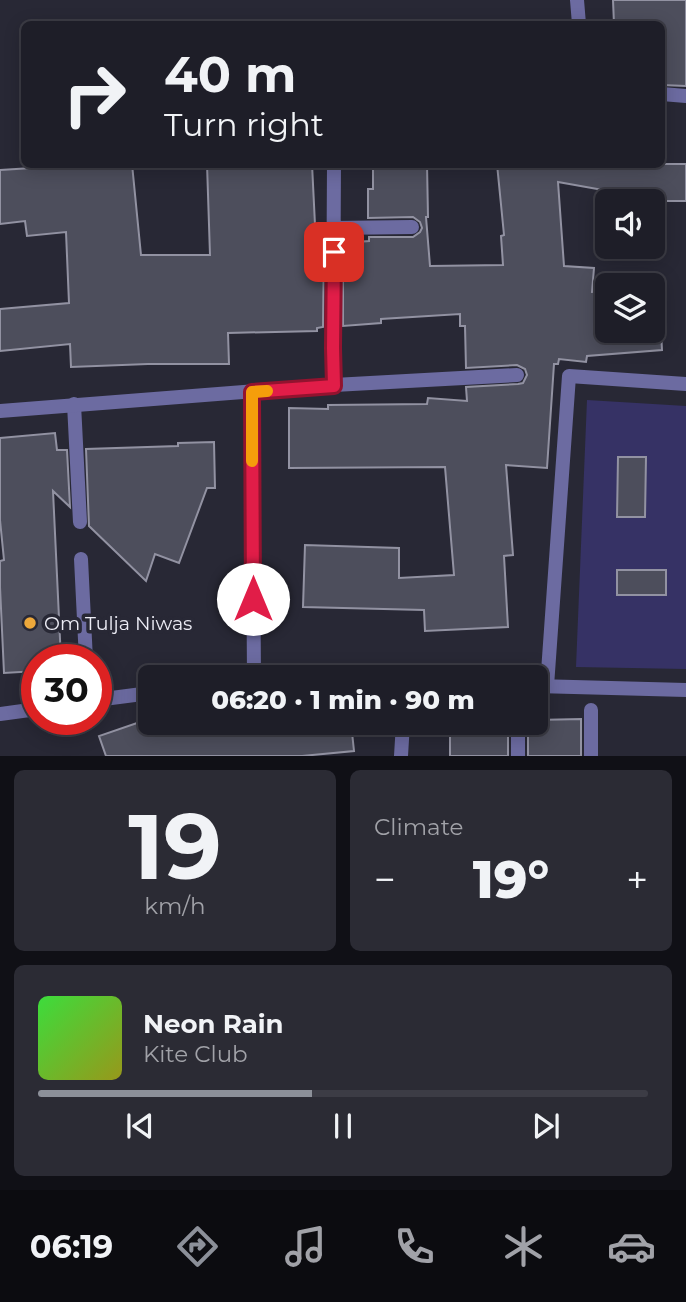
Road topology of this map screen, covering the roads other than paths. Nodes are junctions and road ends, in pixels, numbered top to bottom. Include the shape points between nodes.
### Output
1 (577, 0) edge
2 (579, 21) edge
3 (665, 94) edge
4 (686, 96) edge
5 (334, 168) edge
6 (412, 227) dead end
7 (334, 228) junction
8 (517, 375) dead end
9 (686, 384) edge
10 (334, 386) junction
11 (252, 392) junction
12 (75, 404) junction
13 (0, 411) edge
14 (80, 522) dead end
15 (81, 559) dead end
16 (85, 644) edge
17 (254, 665) edge
18 (543, 665) edge
19 (548, 686) edge
20 (686, 690) edge
21 (138, 694) edge
22 (112, 698) edge
23 (591, 710) dead end
24 (21, 711) edge
25 (0, 714) edge
26 (402, 735) edge
27 (518, 735) edge
28 (401, 756) edge
29 (518, 756) edge
30 (591, 756) edge

1 - 2 street
3 - 4 street
5 - 7 street
6 - 7 street
7 - 10 street
8 - 10 street
9 - 18 street via 569,376
10 - 11 street
11 - 12 street
11 - 17 street
12 - 13 street
12 - 14 street
15 - 16 street
19 - 20 street
21 - 22 street
23 - 30 street
24 - 25 street
26 - 28 street
27 - 29 street

